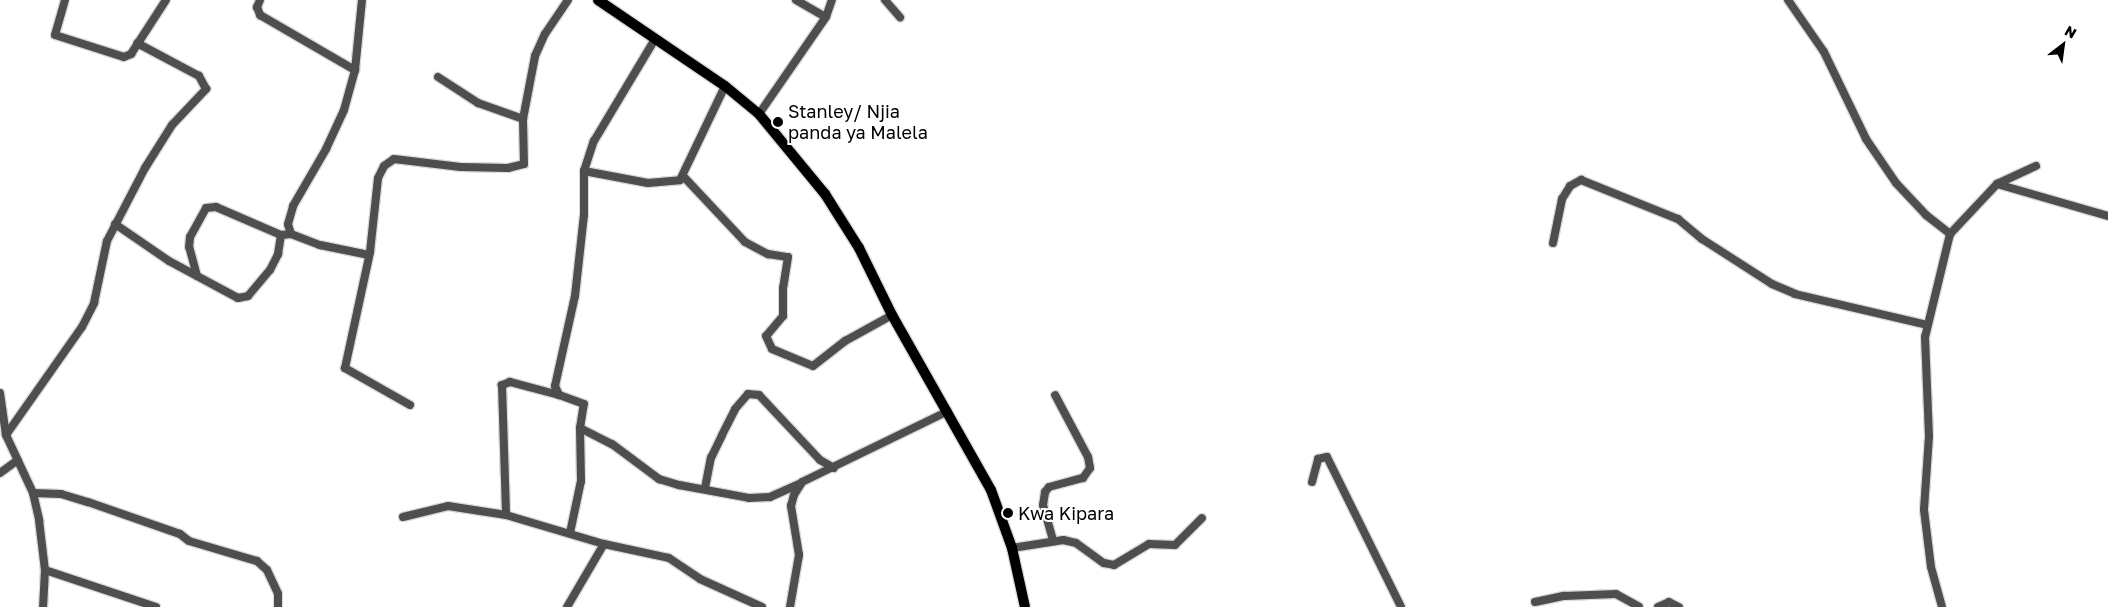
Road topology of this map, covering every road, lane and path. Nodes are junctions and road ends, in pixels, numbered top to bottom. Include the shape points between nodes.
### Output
1 (65, 0) edge
2 (166, 0) edge
3 (260, 0) edge
4 (362, 0) edge
5 (568, 0) edge
6 (598, 0) edge
7 (796, 0) edge
8 (832, 0) edge
9 (885, 0) edge
10 (1788, 0) edge
11 (826, 17) junction
12 (900, 17) dead end
13 (655, 39) junction
14 (137, 43) junction
15 (355, 70) junction
16 (438, 77) dead end
17 (725, 86) junction
18 (759, 114) junction
19 (523, 119) junction
20 (2036, 166) dead end
21 (584, 171) junction
22 (684, 177) junction
23 (1997, 184) junction
24 (2108, 216) edge
25 (115, 224) junction
26 (291, 234) junction
27 (1950, 234) junction
28 (282, 235) junction
29 (1553, 243) dead end
30 (369, 255) junction
31 (197, 276) junction
32 (892, 315) junction
33 (1928, 325) junction
34 (0, 393) edge
35 (560, 395) junction
36 (1055, 395) dead end
37 (410, 405) dead end
38 (948, 411) junction
39 (580, 428) junction
40 (6, 435) junction
41 (18, 460) junction
42 (834, 468) junction
43 (0, 473) edge
44 (802, 482) junction
45 (1312, 482) dead end
46 (705, 488) junction
47 (33, 493) junction
48 (506, 515) junction
49 (403, 517) dead end
50 (1202, 518) dead end
51 (570, 533) junction
52 (1053, 540) junction
53 (604, 544) junction
54 (1012, 548) junction
55 (45, 570) junction
56 (1534, 602) dead end
57 (43, 607) edge
58 (156, 607) edge
59 (278, 607) edge
60 (567, 607) edge
61 (759, 607) edge
62 (790, 607) edge
63 (1025, 607) edge
64 (1401, 607) edge
65 (1640, 607) edge
66 (1658, 607) edge
67 (1679, 607) edge
68 (1942, 607) edge

1 - 14 street via 56,35 124,57 131,54
2 - 14 street
3 - 15 street via 257,7 260,15
4 - 15 street
5 - 19 street via 538,48
6 - 13 main road
7 - 11 street
8 - 11 street
9 - 12 street
10 - 27 street via 1824,52 1866,138 1896,183 1926,215
11 - 18 street
13 - 17 main road
13 - 21 street via 594,141
14 - 25 street via 199,76 206,88 163,139
15 - 26 street via 338,126 293,206 288,224
16 - 19 street via 493,111
17 - 18 main road
17 - 22 street
18 - 32 main road via 825,194 859,248
19 - 30 street via 526,159 520,166 469,168 388,160 375,192
20 - 23 street
21 - 22 street via 648,182 674,182
21 - 35 street via 583,233 575,296 555,386
22 - 32 street via 745,242 768,254 788,257 783,316 766,336 772,349 813,366 845,340
23 - 24 street
23 - 27 street
25 - 31 street via 132,238
25 - 40 street via 104,252 94,303 82,327
26 - 28 street
26 - 30 street via 320,245
27 - 33 street
28 - 31 street via 270,270 244,298
28 - 31 street via 216,207 206,208 190,237 189,247
29 - 33 street via 1562,200 1570,186 1581,180 1678,219 1702,239 1772,284 1795,294
30 - 37 street via 345,368
32 - 38 main road
33 - 68 street via 1929,436 1924,510 1931,567
34 - 40 street
35 - 39 street via 584,404
35 - 48 street via 510,382 502,385
36 - 52 street via 1088,457 1090,468 1083,478 1049,487 1045,492 1043,505
38 - 42 street
38 - 54 main road via 990,490
39 - 46 street via 612,444 660,479
39 - 51 street via 581,481
40 - 41 street
41 - 43 street
41 - 47 street
42 - 44 street
42 - 46 street via 820,460 759,395 748,394 735,408 711,458
44 - 46 street via 770,497 749,498
44 - 62 street via 791,506 799,555
45 - 64 street via 1318,459 1327,457
47 - 55 street
47 - 59 street via 61,494 88,502 180,534 189,541 256,561 267,570 278,594
48 - 49 street via 448,506
48 - 51 street
50 - 52 street via 1175,545 1149,544 1114,566 1104,563 1076,543
51 - 53 street
52 - 54 street
53 - 60 street
53 - 61 street via 668,558 700,579
54 - 63 main road
55 - 57 street
55 - 58 street
56 - 65 street via 1564,596 1616,594
66 - 67 street via 1669,602

